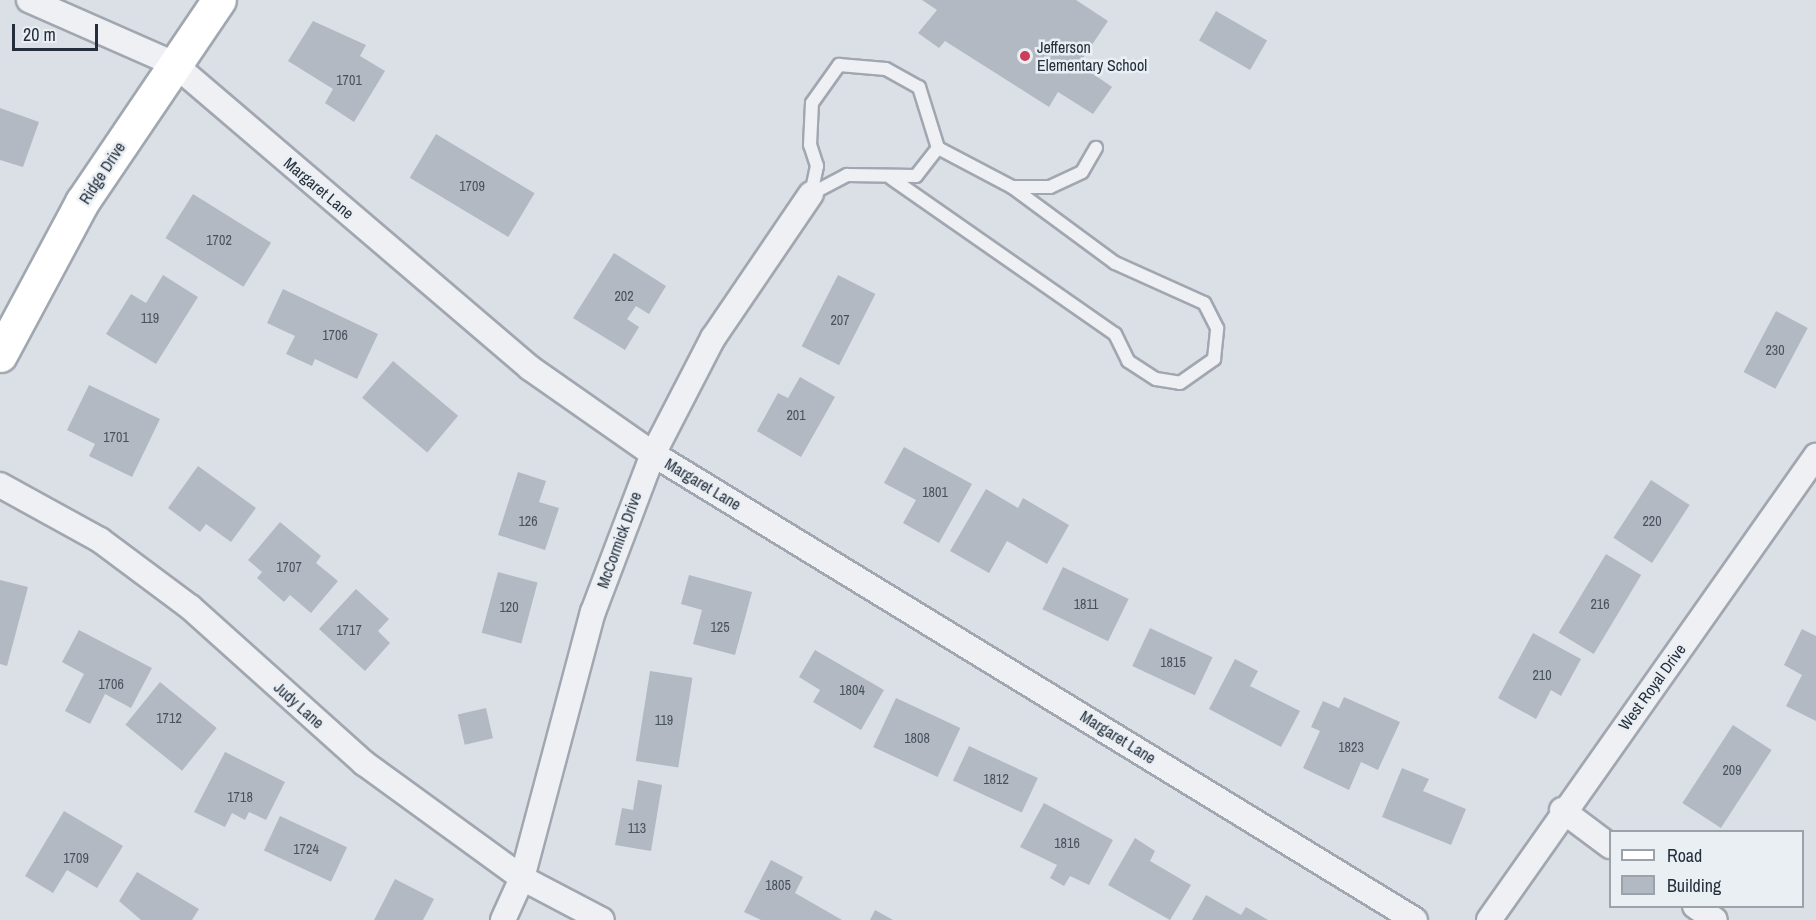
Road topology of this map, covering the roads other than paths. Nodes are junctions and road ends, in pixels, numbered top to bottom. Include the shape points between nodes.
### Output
1 (29, 0) edge
2 (219, 0) edge
3 (174, 64) junction
4 (938, 148) junction
5 (1096, 148) dead end
6 (891, 178) junction
7 (1012, 187) junction
8 (811, 194) junction
9 (0, 355) edge
10 (652, 454) junction
11 (1816, 456) edge
12 (0, 485) edge
13 (1562, 810) junction
14 (1609, 845) edge
15 (522, 878) junction
16 (1698, 908) edge
17 (502, 920) edge
18 (602, 920) edge
19 (1415, 920) edge
20 (1489, 920) edge
21 (1714, 920) edge

1 - 3 street, Margaret Lane
2 - 3 street, Ridge Drive
3 - 9 street, Ridge Drive via 82,202
3 - 10 street, Margaret Lane via 530,368
4 - 6 lane via 916,176
4 - 7 lane
4 - 8 lane via 919,87 886,69 839,65 812,103 810,145 817,166
5 - 7 lane via 1082,172 1050,187
6 - 7 lane via 1115,334 1128,361 1156,379 1180,383 1214,359 1217,328 1204,303 1115,263
6 - 8 lane via 847,175
8 - 10 street, McCormick Drive via 713,338
10 - 15 street, McCormick Drive via 593,612
10 - 19 street, Margaret Lane
11 - 13 street, West Royal Drive
12 - 15 street, Judy Lane via 100,540 190,607 364,763
13 - 14 street
13 - 20 street, West Royal Drive
15 - 17 street, McCormick Drive
15 - 18 street, Judy Lane
16 - 21 street

